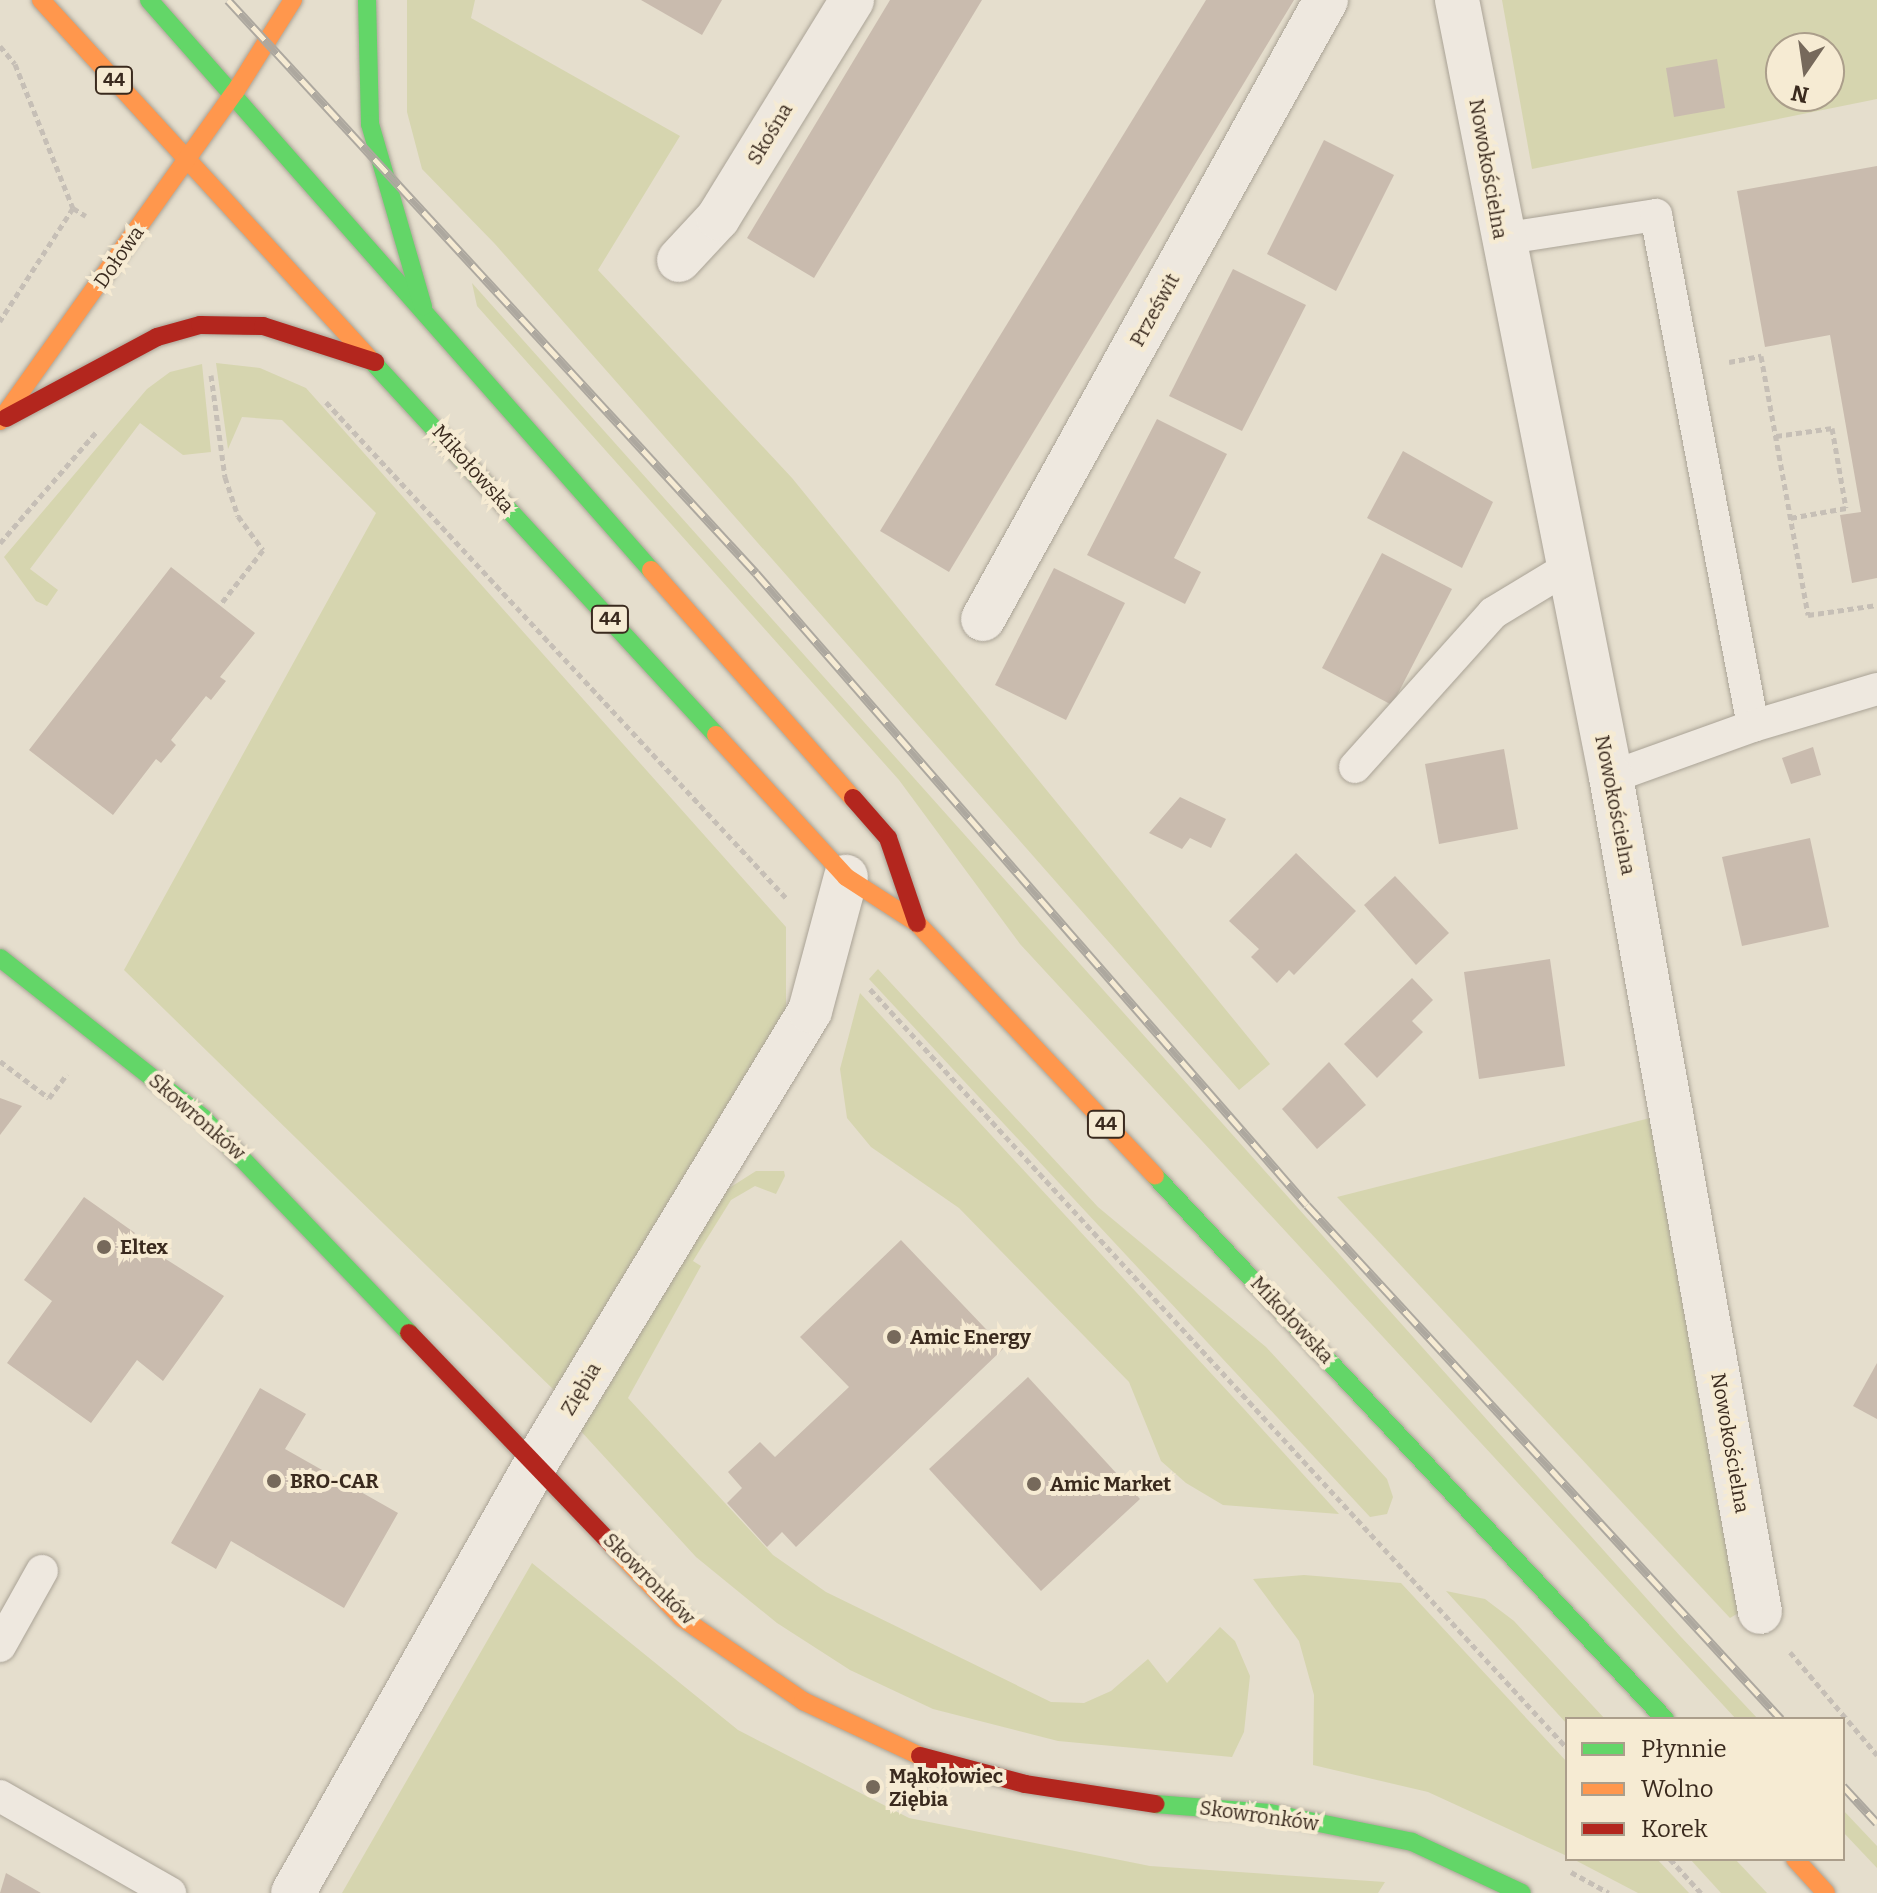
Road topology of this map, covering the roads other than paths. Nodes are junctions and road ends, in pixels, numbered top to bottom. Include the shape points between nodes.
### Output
1 (41, 0) edge
2 (149, 0) edge
3 (293, 0) edge
4 (367, 0) edge
5 (852, 0) edge
6 (1326, 0) edge
7 (1457, 0) edge
8 (235, 92) junction
9 (189, 159) junction
10 (1501, 239) junction
11 (679, 260) dead end
12 (423, 306) junction
13 (375, 362) junction
14 (0, 421) edge
15 (1569, 567) junction
16 (983, 619) dead end
17 (1877, 689) edge
18 (1753, 726) junction
19 (1355, 767) dead end
20 (1611, 777) junction
21 (846, 877) junction
22 (917, 923) junction
23 (0, 958) edge
24 (537, 1461) junction
25 (42, 1571) dead end
26 (1760, 1612) road end
27 (0, 1646) edge
28 (1663, 1717) edge
29 (0, 1796) edge
30 (1797, 1861) edge
31 (170, 1893) edge
32 (293, 1893) edge
33 (1522, 1893) edge
34 (1826, 1893) edge

1 - 9 main road, Mikołowska / 44
2 - 8 main road, Mikołowska / 44
3 - 8 main road, Dołowa
4 - 12 main road via 370,124
5 - 11 street, Skośna via 718,218
6 - 16 street, Prześwit
7 - 10 street, Nowokościelna
8 - 9 main road, Dołowa
8 - 12 main road, Mikołowska / 44
9 - 13 main road, Mikołowska / 44
9 - 14 main road, Dołowa
10 - 15 street, Nowokościelna
10 - 18 lane via 1656,215
12 - 22 main road, Mikołowska / 44 via 888,838
13 - 14 main road via 263,326 200,325 157,337
13 - 21 main road, Mikołowska / 44
15 - 19 lane via 1493,613
15 - 20 street, Nowokościelna
17 - 18 lane
18 - 20 lane
20 - 26 street, Nowokościelna
21 - 22 main road, Mikołowska / 44
21 - 24 street, Ziębia via 810,1011
22 - 28 main road, Mikołowska / 44
23 - 24 main road, Skowronków via 203,1118
24 - 32 street, Ziębia
24 - 33 main road, Skowronków via 682,1618 803,1701 907,1752 1025,1784 1270,1813 1412,1842
25 - 27 lane
29 - 31 lane
30 - 34 main road

